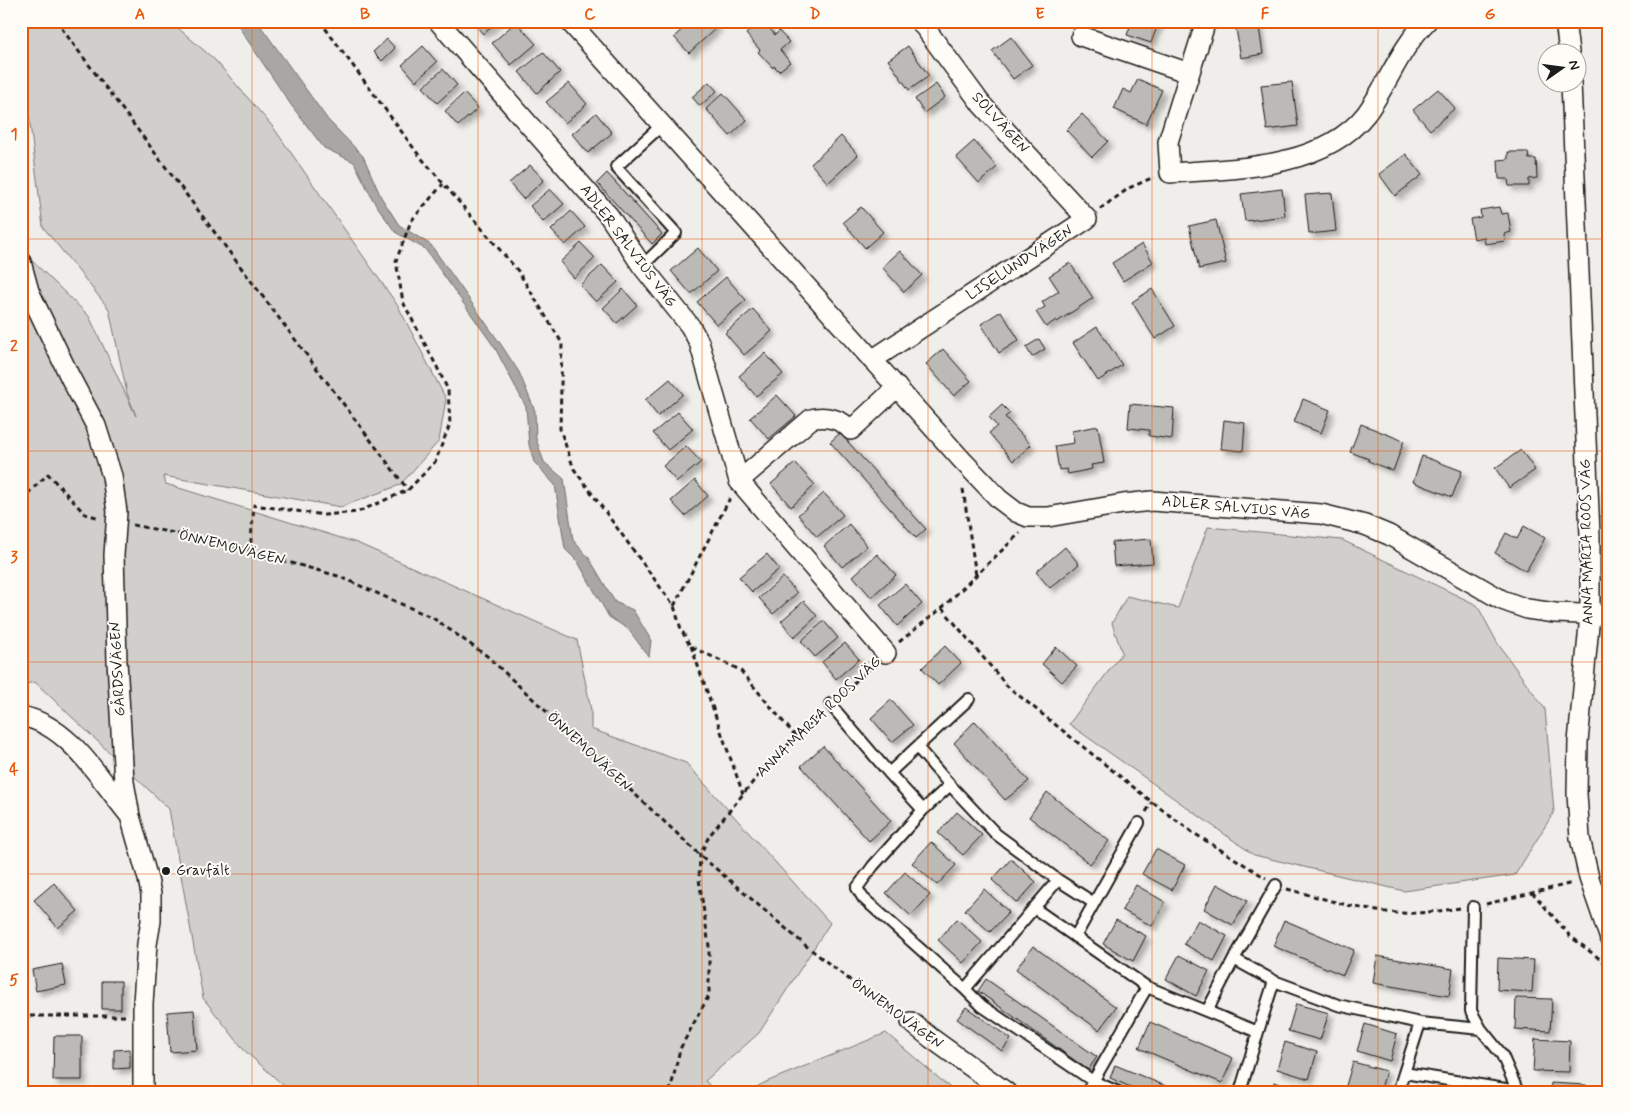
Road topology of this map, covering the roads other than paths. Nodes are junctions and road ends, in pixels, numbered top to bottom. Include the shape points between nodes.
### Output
1 (438, 21) edge
2 (569, 21) edge
3 (920, 21) edge
4 (1206, 21) edge
5 (1426, 21) edge
6 (1565, 21) edge
7 (1081, 36) dead end
8 (1568, 42) edge
9 (1189, 73) junction
10 (1571, 92) edge
11 (662, 126) junction
12 (1088, 219) joint
13 (21, 262) edge
14 (642, 266) junction
15 (872, 360) junction
16 (897, 387) junction
17 (739, 481) junction
18 (1599, 615) edge
19 (886, 653) road end
20 (969, 699) dead end
21 (830, 704) road end
22 (21, 716) edge
23 (918, 747) junction
24 (889, 773) junction
25 (950, 785) junction
26 (923, 810) junction
27 (130, 816) junction
28 (1139, 823) dead end
29 (1058, 880) junction
30 (1276, 884) road end
31 (1094, 903) junction
32 (1473, 907) road end
33 (1034, 908) junction
34 (1609, 936) edge
35 (1076, 937) junction
36 (1234, 959) junction
37 (1274, 981) junction
38 (1147, 986) junction
39 (965, 989) junction
40 (1207, 1011) junction
41 (912, 1022) road end
42 (1420, 1022) junction
43 (1480, 1029) junction
44 (1258, 1032) junction
45 (1404, 1073) junction
46 (1093, 1081) junction
47 (143, 1092) edge
48 (1006, 1092) edge
49 (1087, 1092) edge
50 (1118, 1092) edge
51 (1240, 1092) edge
52 (1398, 1092) edge
53 (1518, 1092) edge

1 - 14 street, ADLER SALVIUS VÄG via 609,216
2 - 11 street, ADLER SALVIUS VÄG
3 - 12 street, SOLVÄGEN via 982,105
4 - 9 street
5 - 9 street via 1365,114 1348,132 1299,158 1170,174 1168,142
6 - 8 street
7 - 9 street
10 - 18 street, ANNA MARIA ROOS VÄG via 1590,535
11 - 14 lane via 616,166 676,233
11 - 15 street, ADLER SALVIUS VÄG
12 - 15 street, LISELUNDVÄGEN
13 - 27 street, GÅRDSVÄGEN via 33,300 96,426 112,476 117,512 114,554 117,661 124,782
14 - 17 street, ADLER SALVIUS VÄG via 699,342
15 - 16 street, ADLER SALVIUS VÄG
16 - 17 street via 851,430 836,420 821,416 811,419
16 - 18 street, ADLER SALVIUS VÄG via 999,499 1016,512 1028,516 1048,517 1152,501 1321,514 1389,535 1502,600 1527,609
17 - 19 street, ADLER SALVIUS VÄG
18 - 34 street, ANNA MARIA ROOS VÄG via 1578,742 1577,794 1580,838 1589,878
20 - 23 lane
21 - 24 lane
22 - 27 street via 51,728 76,747
23 - 24 lane
23 - 25 lane
24 - 26 lane
25 - 26 lane
25 - 29 lane via 996,834
26 - 39 lane via 857,888 862,898
27 - 47 street, GÅRDSVÄGEN via 151,894 143,1016
28 - 31 lane
29 - 31 lane
29 - 33 lane
30 - 36 lane
31 - 35 lane
32 - 43 lane via 1471,1011
33 - 35 lane
33 - 39 lane
35 - 38 lane
36 - 37 lane
36 - 40 lane
37 - 42 lane via 1338,1005
37 - 44 lane
38 - 40 lane
38 - 46 lane
39 - 46 lane via 982,1006
40 - 44 lane
41 - 48 street, ÖNNEMOVÄGEN
42 - 43 lane
42 - 45 lane
43 - 53 lane via 1502,1055
44 - 51 lane
45 - 52 lane
45 - 53 lane
46 - 49 lane
46 - 50 lane

